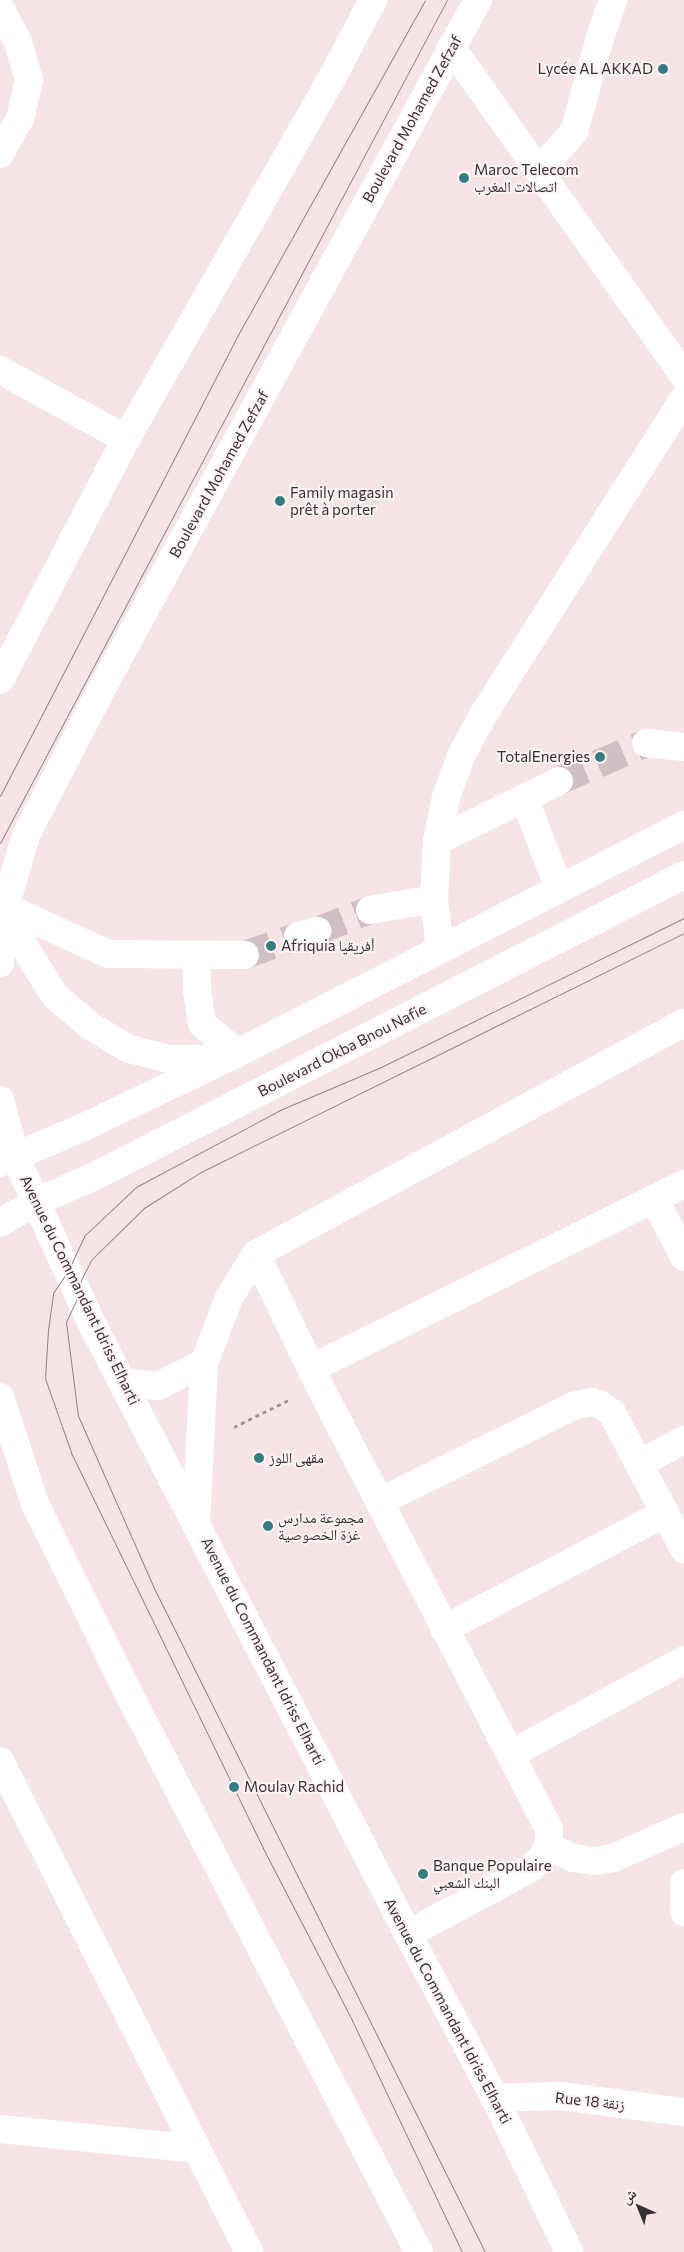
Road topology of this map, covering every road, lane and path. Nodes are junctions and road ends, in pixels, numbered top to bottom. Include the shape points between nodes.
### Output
1 (373, 0) edge
2 (478, 0) edge
3 (613, 0) edge
4 (0, 8) edge
5 (451, 47) junction
6 (0, 154) edge
7 (538, 170) junction
8 (0, 370) edge
9 (684, 376) edge
10 (684, 398) edge
11 (126, 439) junction
12 (0, 680) edge
13 (646, 743) tunnel mouth
14 (684, 747) edge
15 (559, 781) tunnel mouth
16 (524, 798) junction
17 (684, 825) edge
18 (437, 841) junction
19 (684, 875) edge
20 (559, 888) junction
21 (434, 899) junction
22 (5, 907) junction
23 (370, 910) tunnel mouth
24 (440, 948) junction
25 (196, 955) junction
26 (245, 955) tunnel mouth
27 (0, 963) edge
28 (684, 1023) edge
29 (232, 1056) junction
30 (0, 1100) edge
31 (8, 1159) edge
32 (684, 1184) edge
33 (655, 1200) junction
34 (36, 1202) junction
35 (0, 1224) edge
36 (256, 1254) junction
37 (684, 1257) edge
38 (204, 1363) junction
39 (315, 1376) junction
40 (123, 1382) junction
41 (0, 1397) edge
42 (684, 1440) edge
43 (199, 1443) junction
44 (0, 1460) edge
45 (640, 1463) junction
46 (379, 1502) junction
47 (35, 1504) junction
48 (665, 1513) junction
49 (196, 1522) junction
50 (684, 1550) edge
51 (444, 1629) junction
52 (684, 1660) edge
53 (512, 1754) junction
54 (4, 1778) edge
55 (684, 1827) edge
56 (548, 1846) junction
57 (684, 1883) edge
58 (684, 1912) edge
59 (408, 1934) junction
60 (495, 2098) junction
61 (684, 2112) edge
62 (0, 2129) edge
63 (197, 2149) junction
64 (249, 2252) edge
65 (420, 2252) edge
66 (569, 2252) edge

1 - 11 main road
2 - 5 main road, Boulevard Mohamed Zefzaf
3 - 7 main road via 574,132
4 - 6 main road via 18,42 29,80 20,118
5 - 7 main road
5 - 22 main road, Boulevard Mohamed Zefzaf via 26,835
7 - 9 main road
8 - 11 main road
10 - 18 main road via 484,715 459,763 446,797
11 - 12 main road
13 - 14 main road
15 - 16 main road
16 - 18 main road
16 - 20 main road
17 - 20 main road
18 - 21 main road
19 - 34 main road, Boulevard Okba Bnou Nafie via 95,1176
20 - 24 main road
21 - 23 main road
21 - 24 main road
22 - 25 main road via 108,954
22 - 27 main road, Boulevard Mohamed Zefzaf
22 - 29 main road via 55,996 90,1026 129,1049 169,1059
24 - 29 main road
25 - 26 main road
25 - 29 main road via 202,1024
28 - 36 main road
29 - 31 main road via 84,1127
30 - 31 main road
31 - 34 main road, Avenue du Commandant Idriss Elharti
32 - 33 main road
33 - 37 main road
33 - 39 main road
34 - 35 main road, Boulevard Okba Bnou Nafie
34 - 40 main road, Avenue du Commandant Idriss Elharti via 93,1326
36 - 38 main road via 229,1298
36 - 39 main road
38 - 40 main road via 158,1386
38 - 43 main road
39 - 43 path
39 - 46 main road
40 - 49 main road, Avenue du Commandant Idriss Elharti
41 - 47 main road
42 - 45 main road
43 - 49 main road
44 - 47 main road via 12,1471
45 - 46 main road via 612,1413 602,1404 590,1402 573,1406
45 - 48 main road
46 - 51 main road
47 - 65 main road via 133,1702
48 - 50 main road
48 - 51 main road
49 - 59 main road, Avenue du Commandant Idriss Elharti
51 - 53 main road
52 - 53 main road
53 - 56 main road via 549,1829
54 - 63 main road
55 - 56 main road via 613,1858 595,1861 573,1858
56 - 59 main road via 545,1854 531,1868
57 - 58 main road
59 - 60 main road, Avenue du Commandant Idriss Elharti
60 - 61 main road, Rue 18 زنقة via 560,2096
60 - 66 main road, Avenue du Commandant Idriss Elharti
62 - 63 main road
63 - 64 main road

